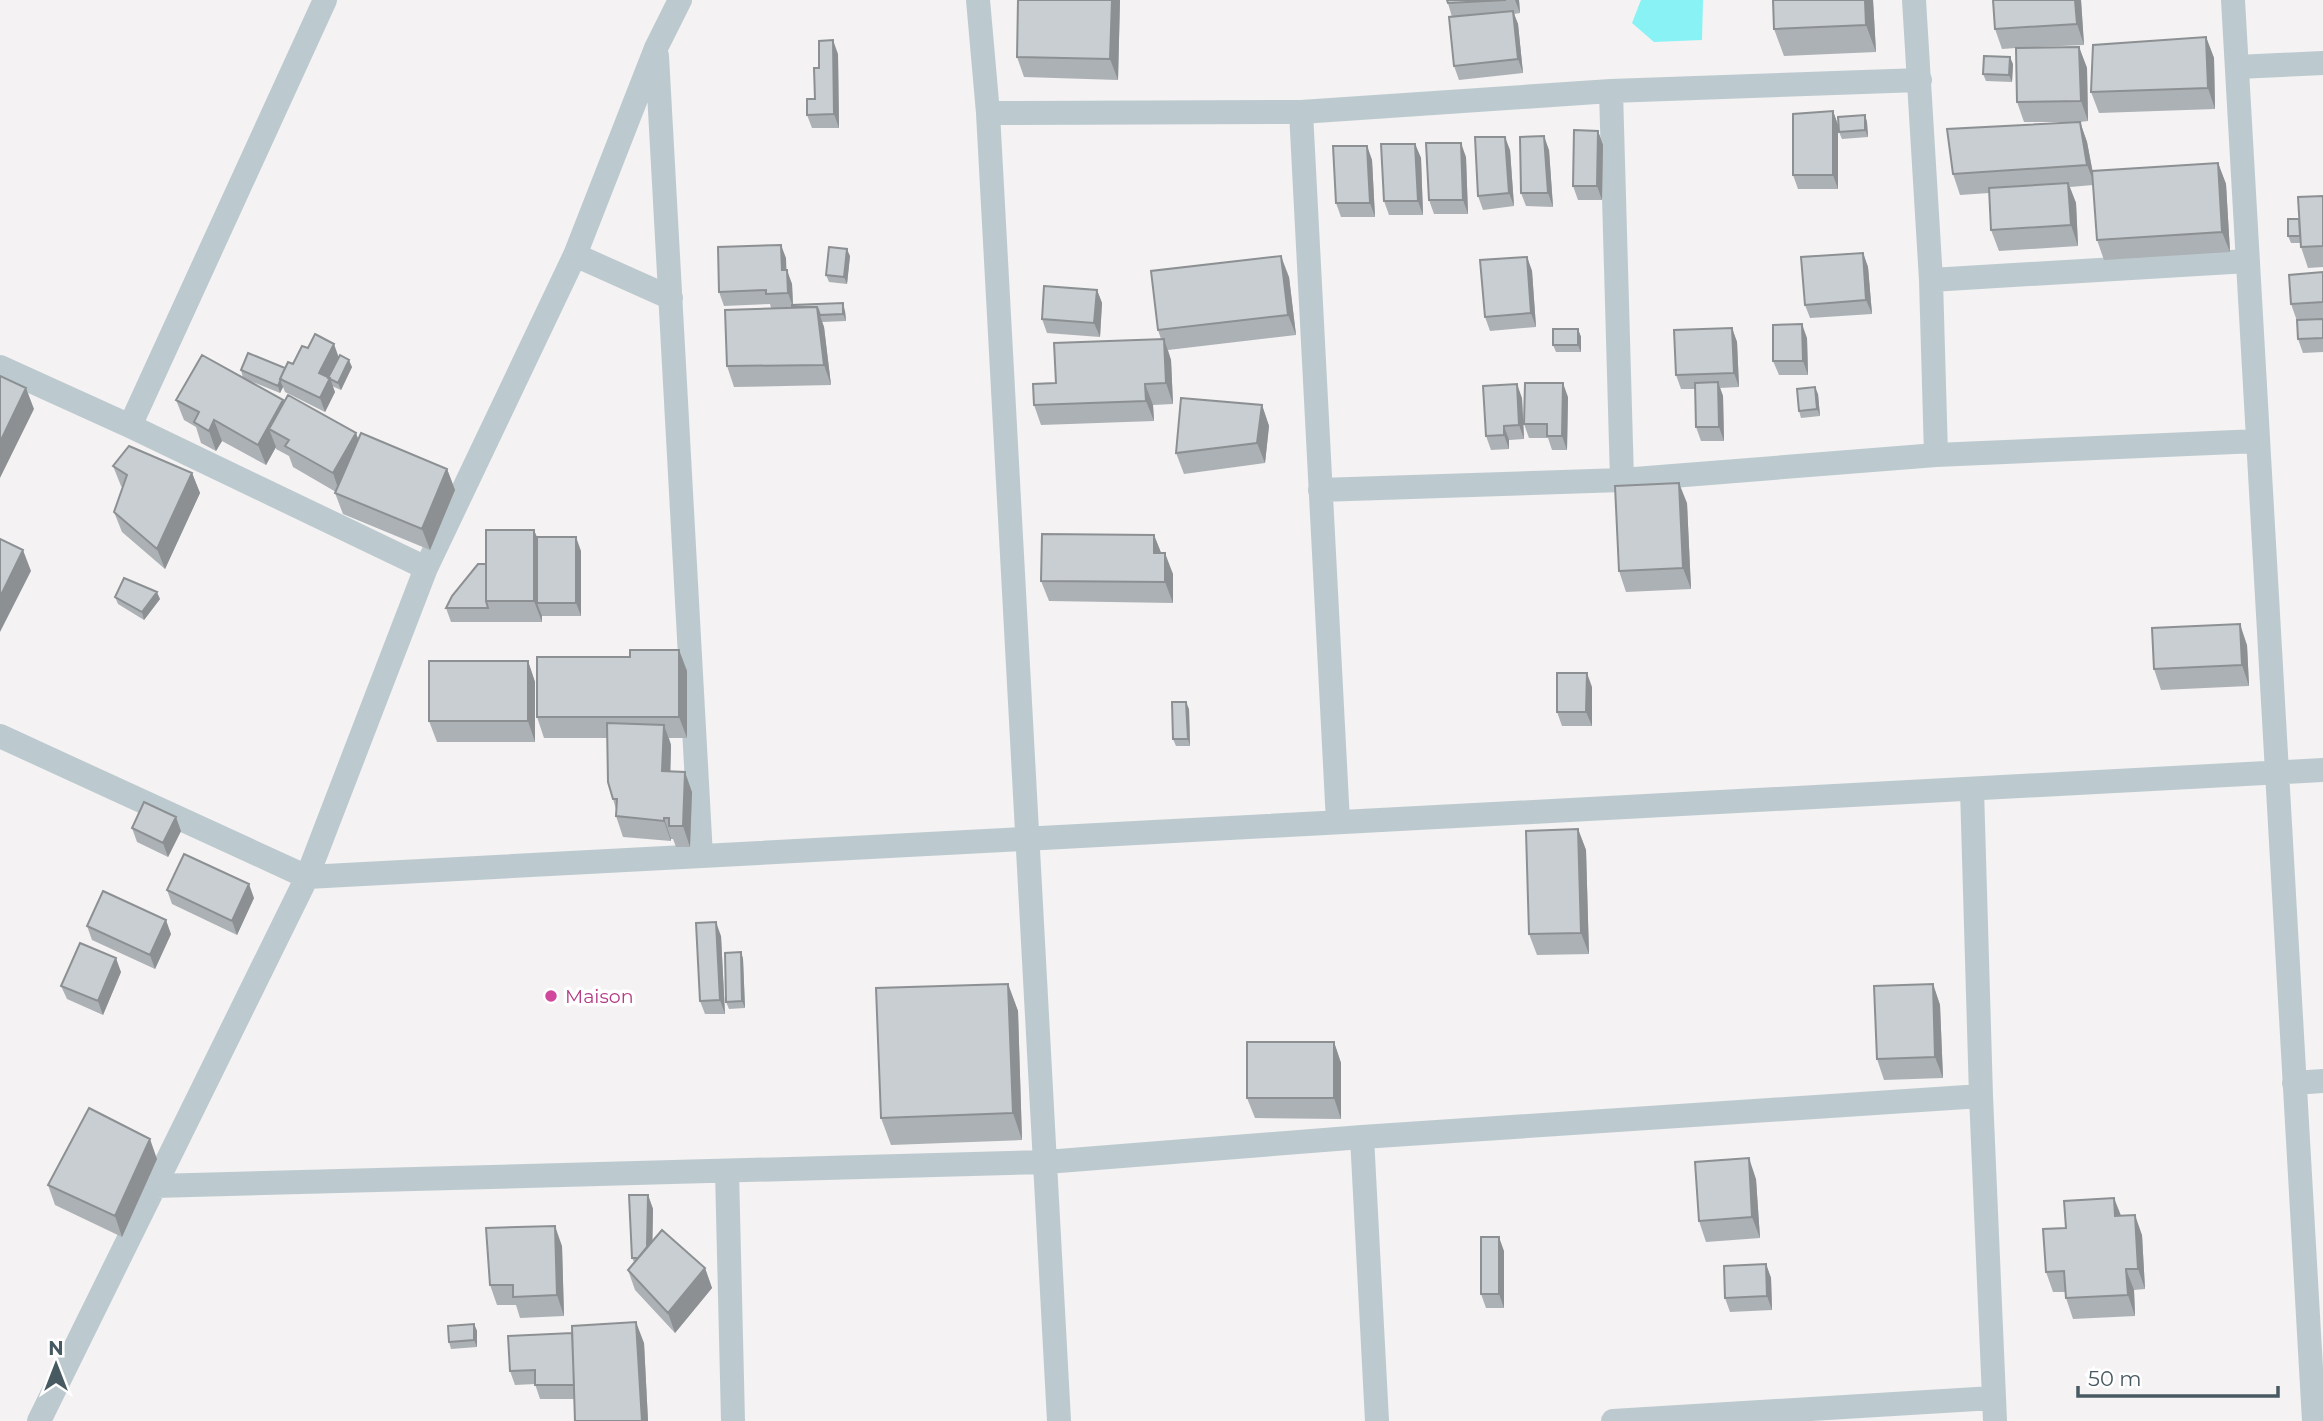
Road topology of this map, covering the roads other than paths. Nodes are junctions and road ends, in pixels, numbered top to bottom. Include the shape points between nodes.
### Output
1 (325, 0) edge
2 (680, 0) edge
3 (978, 0) edge
4 (1914, 0) edge
5 (2233, 0) edge
6 (656, 48) junction
7 (2323, 63) edge
8 (2237, 67) junction
9 (1920, 80) junction
10 (1611, 90) junction
11 (1301, 112) junction
12 (988, 113) junction
13 (575, 255) junction
14 (2248, 261) junction
15 (1931, 280) junction
16 (671, 298) junction
17 (0, 367) edge
18 (130, 426) junction
19 (2258, 440) junction
20 (1936, 455) junction
21 (1622, 480) junction
22 (1320, 490) junction
23 (426, 568) junction
24 (0, 736) edge
25 (2323, 770) edge
26 (2277, 773) junction
27 (1972, 789) junction
28 (1338, 822) junction
29 (1028, 839) junction
30 (701, 856) junction
31 (307, 877) junction
32 (2323, 1081) edge
33 (2294, 1083) junction
34 (1981, 1096) junction
35 (1362, 1137) junction
36 (1046, 1162) junction
37 (727, 1171) junction
38 (155, 1186) junction
39 (1994, 1410) edge
40 (38, 1421) edge
41 (733, 1421) edge
42 (1059, 1421) edge
43 (1377, 1421) edge
44 (1613, 1421) edge
45 (2314, 1421) edge

1 - 18 street
2 - 6 street
3 - 12 street
4 - 9 street
5 - 8 street
6 - 13 street
6 - 16 street
7 - 8 street
8 - 14 street
9 - 10 street
9 - 15 street
10 - 11 street
10 - 21 street
11 - 12 street
11 - 22 street
12 - 29 street
13 - 16 street
13 - 23 street
14 - 15 street
14 - 19 street
15 - 20 street
16 - 30 street
17 - 18 street
18 - 23 street
19 - 20 street
19 - 26 street
20 - 21 street
21 - 22 street
22 - 28 street
23 - 31 street
24 - 31 street
25 - 26 street
26 - 27 street
26 - 33 street
27 - 28 street
27 - 34 street
28 - 29 street
29 - 30 street
29 - 36 street
30 - 31 street
31 - 38 street
32 - 33 street
33 - 45 street
34 - 35 street
34 - 39 street
35 - 36 street
35 - 43 street
36 - 37 street
36 - 42 street
37 - 38 street
37 - 41 street
38 - 40 street
39 - 44 street

